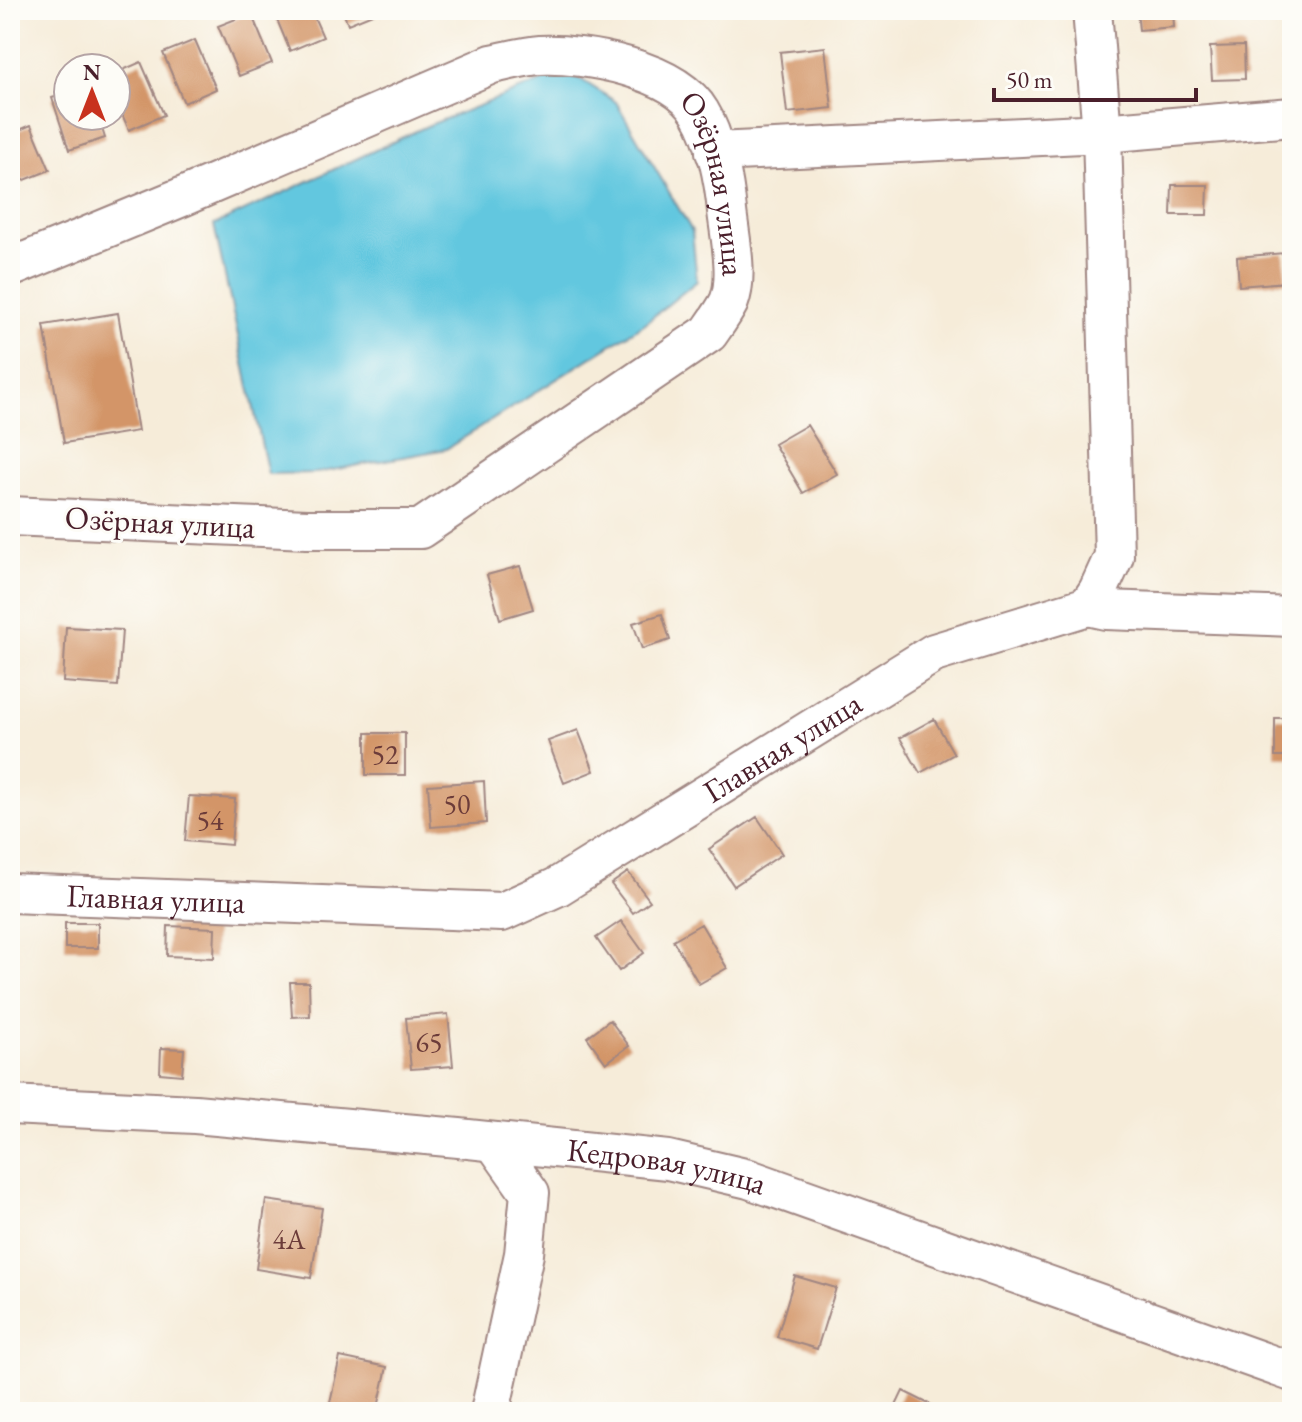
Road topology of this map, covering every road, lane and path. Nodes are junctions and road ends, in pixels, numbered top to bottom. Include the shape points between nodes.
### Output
1 (1092, 10) edge
2 (1292, 117) edge
3 (1102, 133) junction
4 (715, 152) junction
5 (10, 268) edge
6 (10, 516) edge
7 (1088, 606) junction
8 (1292, 617) edge
9 (10, 893) edge
10 (10, 1105) edge
11 (494, 1142) junction
12 (1292, 1372) edge
13 (490, 1412) edge

1 - 3 lane
2 - 3 lane
3 - 4 lane
3 - 7 lane via 1114,556
4 - 5 lane, Озёрная улица via 700,111 673,84 587,56 538,55 492,64
4 - 6 lane, Озёрная улица via 733,263 730,300 709,333 420,529
7 - 8 lane
7 - 9 lane, Главная улица via 934,653 557,887 502,912
10 - 11 lane, Кедровая улица via 195,1114
11 - 12 lane, Кедровая улица via 668,1160 749,1179
11 - 13 lane via 530,1193 524,1254

